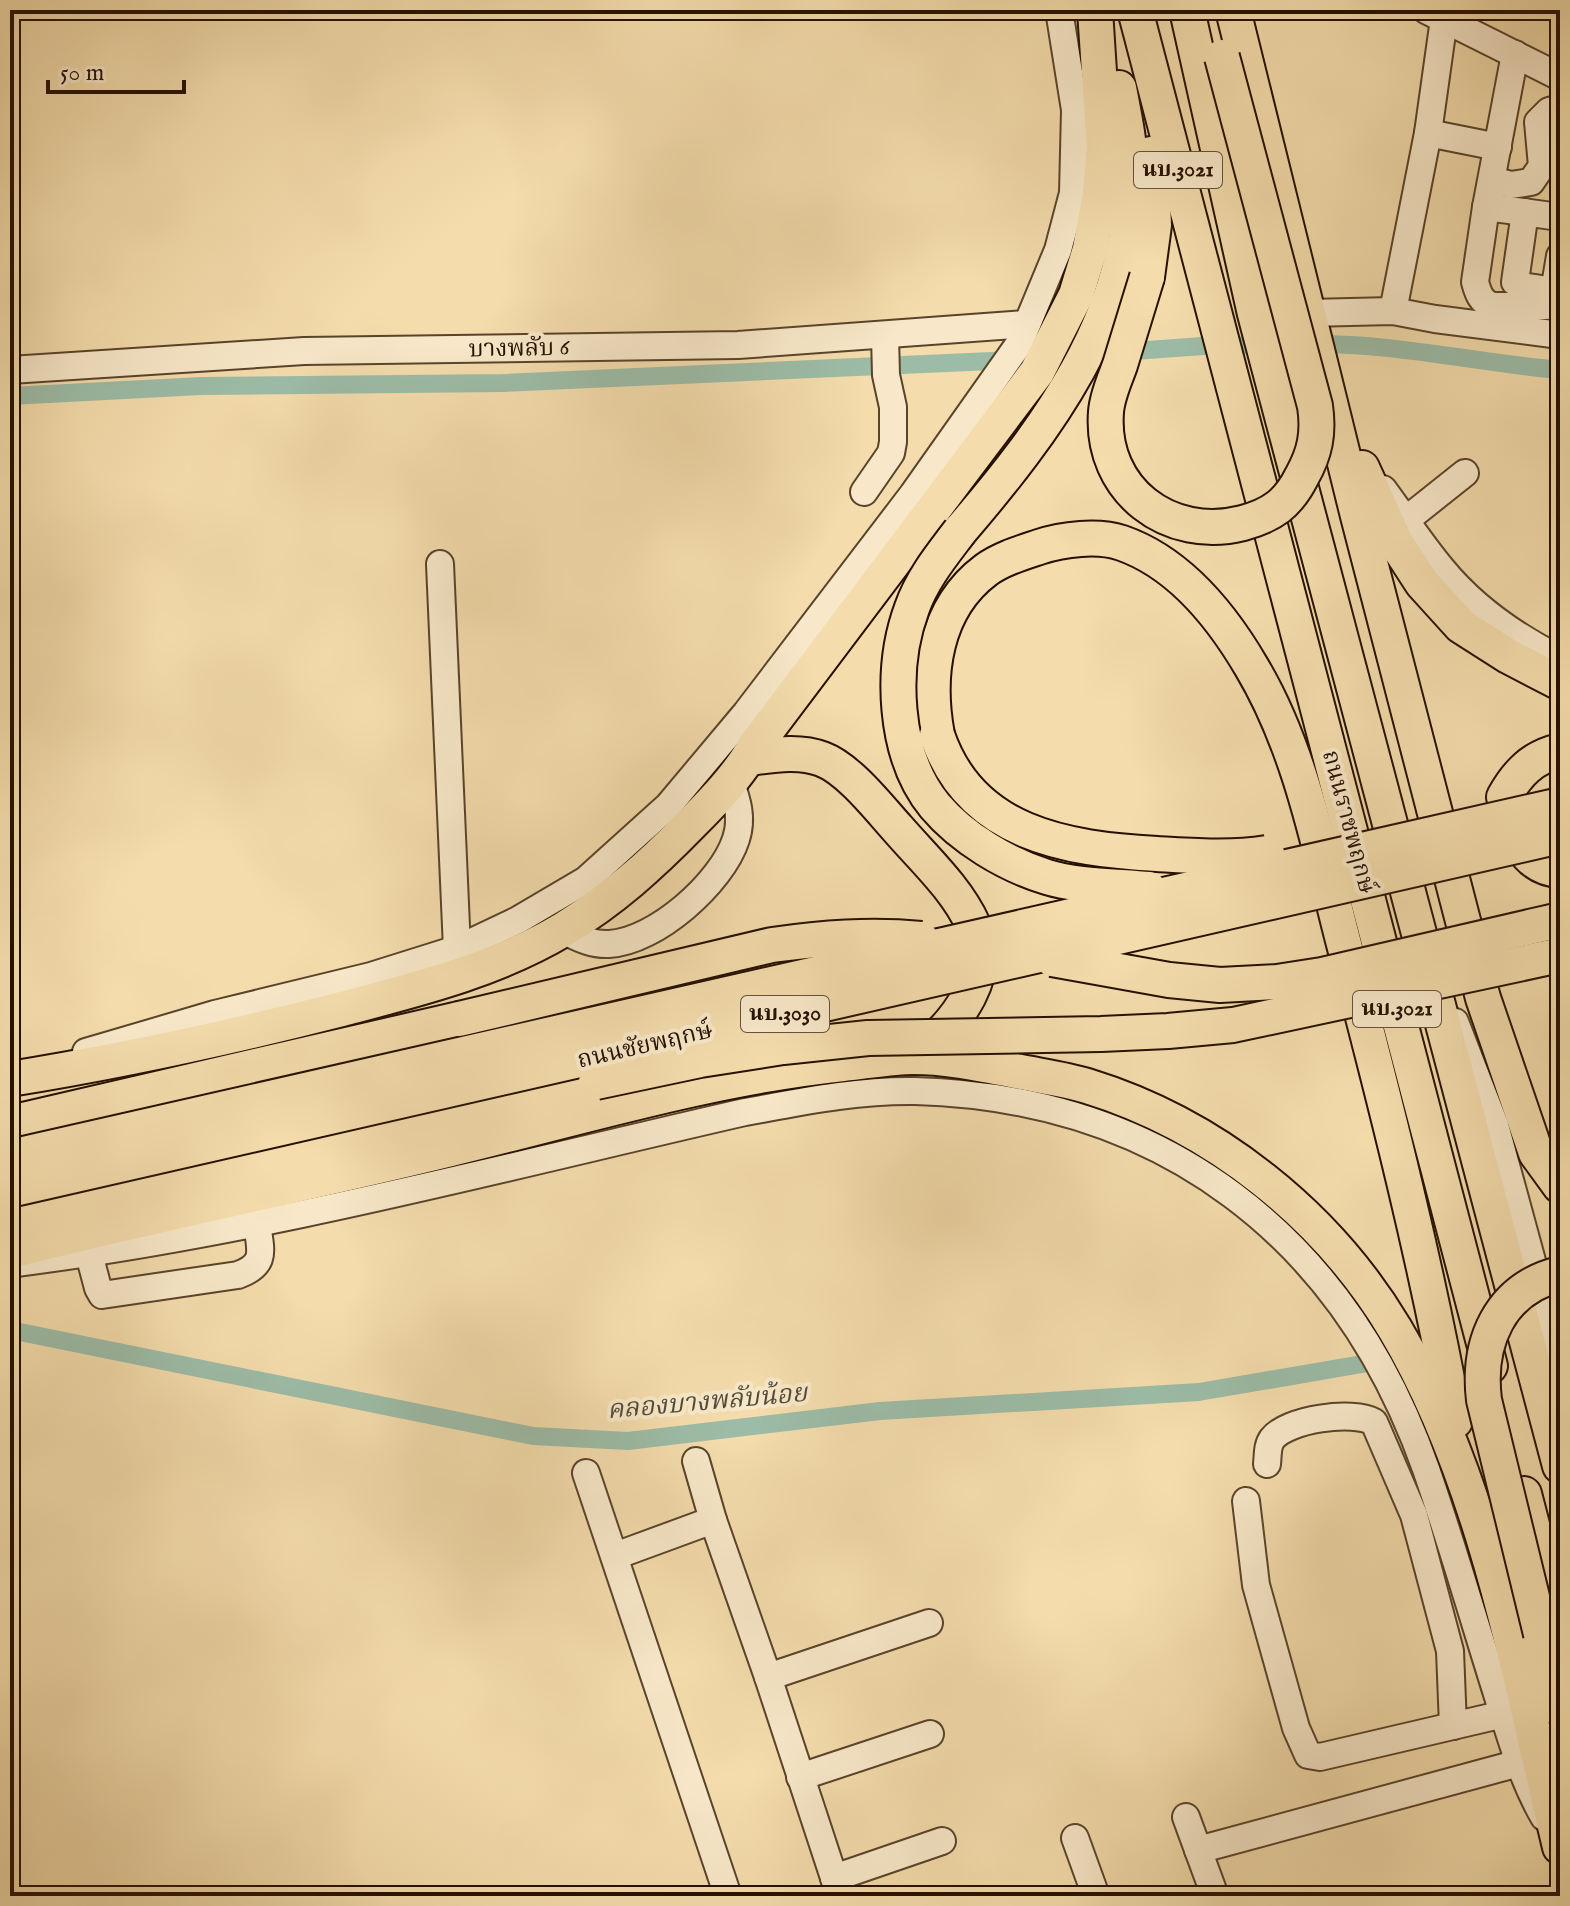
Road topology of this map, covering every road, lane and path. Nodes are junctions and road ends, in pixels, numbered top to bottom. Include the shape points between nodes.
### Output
1 (1059, 10) edge
2 (1096, 10) edge
3 (1135, 10) edge
4 (1187, 10) edge
5 (1212, 10) edge
6 (1233, 10) edge
7 (1444, 13) edge
8 (1515, 54) junction
9 (1560, 59) edge
10 (1560, 77) edge
11 (1560, 108) edge
12 (1428, 133) junction
13 (1498, 147) junction
14 (1492, 180) junction
15 (1486, 207) junction
16 (1525, 212) junction
17 (1557, 217) edge
18 (1560, 259) edge
19 (1557, 288) edge
20 (1393, 311) junction
21 (1560, 335) edge
22 (1314, 337) junction
23 (885, 340) junction
24 (1028, 347) junction
25 (10, 370) edge
26 (1333, 415) junction
27 (1358, 458) junction
28 (1465, 473) dead end
29 (864, 492) dead end
30 (1406, 520) junction
31 (440, 564) dead end
32 (1560, 659) edge
33 (1560, 683) edge
34 (1560, 751) edge
35 (739, 769) junction
36 (1560, 793) edge
37 (1560, 805) edge
38 (1560, 830) edge
39 (1560, 836) edge
40 (1560, 870) edge
41 (1560, 920) edge
42 (562, 930) junction
43 (457, 949) junction
44 (1560, 955) edge
45 (1427, 960) junction
46 (914, 1057) junction
47 (10, 1077) edge
48 (10, 1123) edge
49 (10, 1157) edge
50 (1560, 1186) edge
51 (10, 1190) edge
52 (10, 1217) edge
53 (257, 1223) junction
54 (10, 1251) edge
55 (89, 1254) junction
56 (10, 1263) edge
57 (1560, 1274) edge
58 (1560, 1364) edge
59 (696, 1461) dead end
60 (1267, 1464) dead end
61 (1560, 1466) edge
62 (586, 1473) dead end
63 (1468, 1492) junction
64 (1246, 1501) dead end
65 (713, 1520) junction
66 (615, 1556) junction
67 (929, 1623) dead end
68 (1550, 1634) edge
69 (768, 1677) junction
70 (1560, 1710) edge
71 (1504, 1714) junction
72 (1453, 1726) junction
73 (930, 1734) dead end
74 (1519, 1763) junction
75 (800, 1777) junction
76 (1186, 1817) dead end
77 (1075, 1838) dead end
78 (942, 1841) dead end
79 (1560, 1845) edge
80 (1198, 1850) junction
81 (837, 1887) edge
82 (728, 1896) edge
83 (1096, 1896) edge
84 (1215, 1896) edge

1 - 24 street via 1075,110 1073,193
2 - 24 main road via 1104,133 1090,249 1076,295
2 - 38 main road, bridge via 1129,140 1126,233 1113,289 1066,391 932,569 912,607 897,692 917,778 958,828 1015,865 1049,878 1160,890 1327,881
3 - 5 main road, bridge via 1151,130 1154,225 1147,277 1106,410 1111,453 1128,488 1145,505 1194,527 1220,528 1266,517 1294,493 1316,447 1318,425
3 - 68 main road, ถนนราชพฤกษ์ / นบ.3021
4 - 45 main road, ถนนราชพฤกษ์ / นบ.3021 via 1255,314
6 - 22 main road
7 - 8 street
7 - 9 street
7 - 12 street
8 - 10 street
8 - 13 street
11 - 14 street via 1538,122 1539,174 1523,185
12 - 13 street
12 - 20 street
13 - 14 street
14 - 15 street
15 - 16 street
15 - 19 street via 1475,282 1486,304 1546,306
16 - 17 street
16 - 19 street via 1515,282
18 - 19 street
20 - 21 street
20 - 22 street
22 - 26 main road
23 - 24 street, บางพลับ 6
23 - 25 street, บางพลับ 6 via 304,351
23 - 29 street via 893,442
24 - 35 main road
24 - 43 street via 981,399 746,713 668,806 586,880
26 - 27 main road
26 - 50 main road via 1483,998 1536,1153
27 - 30 street
27 - 33 main road via 1396,543 1422,583 1461,626
28 - 30 street
30 - 32 street via 1443,571 1479,606 1523,640
31 - 43 street
34 - 40 main road via 1527,766 1504,797 1522,849 1536,864
35 - 42 main road via 652,865
35 - 42 street via 736,840 722,867 681,910 636,939 609,944 591,943
35 - 46 main road via 808,755 835,766 946,884 974,927 979,959 968,1001
36 - 63 main road, bridge via 1360,837 1233,858 1066,845 1027,831 970,795 945,758 937,735 932,668 941,630 985,571 1052,542 1087,539 1120,543 1168,566 1215,612 1251,664 1277,713 1304,793 1384,1099 1446,1369
37 - 49 main road, ถนนชัยพฤกษ์ / นบ.3030, bridge
39 - 51 main road, ถนนชัยพฤกษ์ / นบ.3030, bridge
41 - 48 main road, bridge via 1322,975 1220,985 993,947 869,936 822,938 772,945
42 - 47 main road via 440,984 243,1034
43 - 47 street via 215,1014
44 - 52 main road, bridge via 1233,1025 868,1038 700,1060
45 - 58 street via 1495,1125
45 - 61 main road, ถนนราชพฤกษ์ / นบ.3021
46 - 54 main road via 781,1071
46 - 63 main road via 1082,1084 1157,1114 1252,1169 1323,1236 1386,1315 1432,1398
53 - 55 street
53 - 55 street via 261,1257 258,1265 238,1275 102,1295
53 - 71 street via 808,1101 913,1091 986,1096 1093,1121 1204,1173 1261,1216 1336,1295 1387,1375 1426,1468
55 - 56 street
57 - 68 main road, bridge via 1513,1298 1491,1331 1481,1374
59 - 65 street
60 - 72 street via 1269,1443 1290,1427 1333,1418 1364,1417 1374,1422 1414,1515 1446,1638
62 - 66 street
63 - 79 main road via 1513,1647
64 - 72 street via 1261,1604 1308,1755 1320,1757
65 - 66 street
65 - 69 street
66 - 82 street
67 - 69 street
68 - 70 main road
69 - 75 street
71 - 72 street
71 - 74 street
73 - 75 street
74 - 79 street
74 - 80 street
75 - 81 street
76 - 80 street
77 - 83 street
78 - 81 street
80 - 84 street

